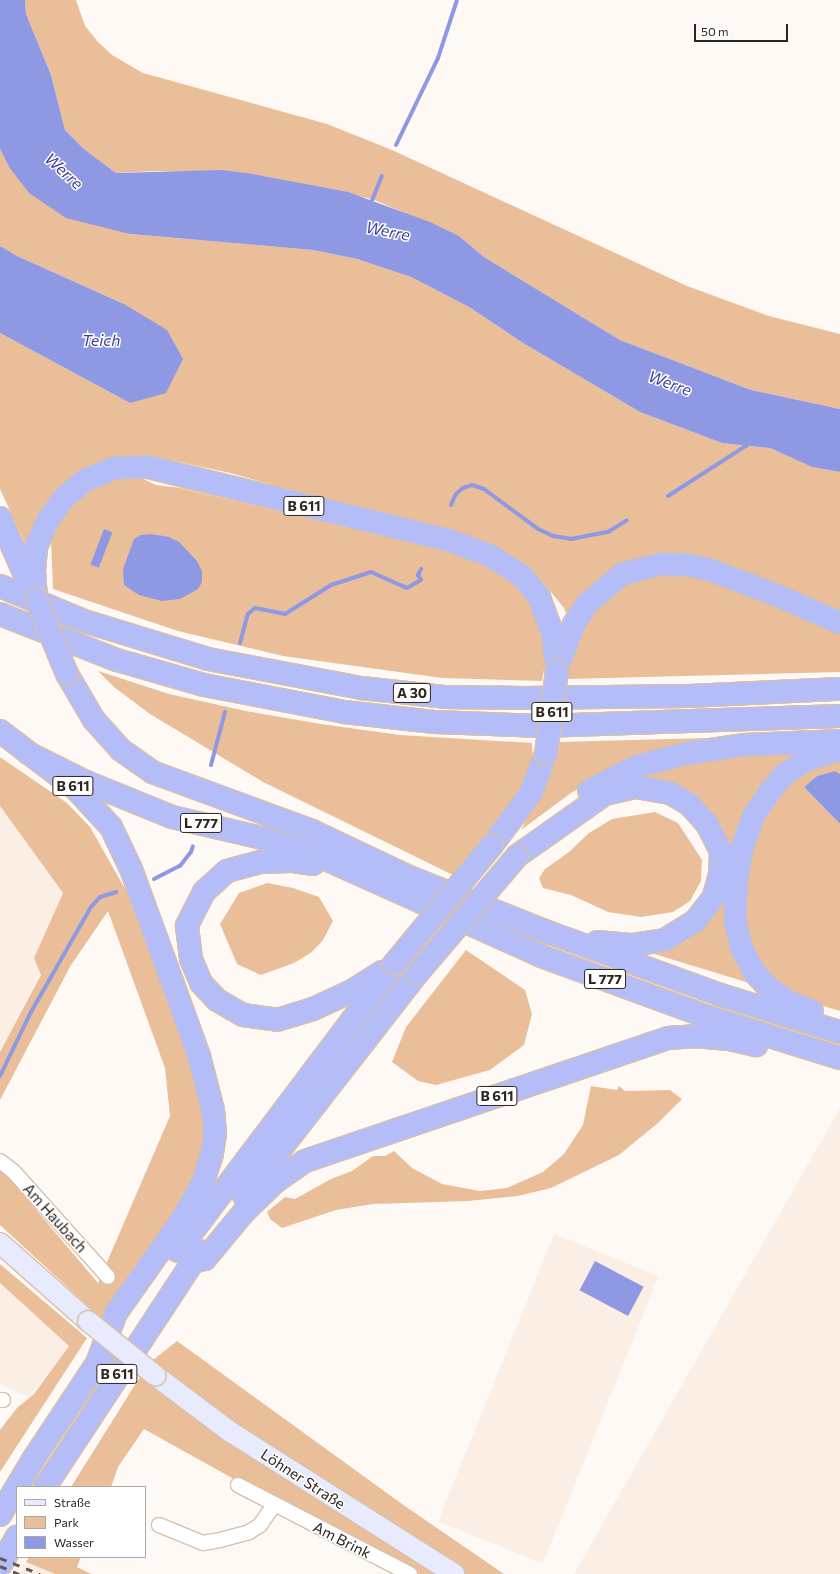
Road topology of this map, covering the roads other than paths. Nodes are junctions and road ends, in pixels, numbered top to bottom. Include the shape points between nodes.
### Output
1 (0, 518) edge
2 (27, 568) junction
3 (0, 586) edge
4 (36, 599) joint
5 (0, 614) edge
6 (840, 623) edge
7 (557, 671) junction
8 (840, 689) edge
9 (840, 716) edge
10 (0, 731) edge
11 (840, 740) edge
12 (840, 749) edge
13 (28, 753) junction
14 (517, 856) junction
15 (377, 884) junction
16 (545, 931) junction
17 (394, 964) junction
18 (840, 1020) edge
19 (840, 1032) edge
20 (840, 1058) edge
21 (840, 1069) edge
22 (0, 1161) edge
23 (0, 1243) edge
24 (192, 1262) junction
25 (108, 1277) dead end
26 (97, 1363) junction
27 (238, 1485) dead end
28 (17, 1486) edge
29 (45, 1486) edge
30 (16, 1488) edge
31 (274, 1505) junction
32 (0, 1515) edge
33 (159, 1525) dead end
34 (16, 1538) edge
35 (0, 1566) edge
36 (410, 1574) edge
37 (454, 1574) edge

1 - 2 highway
2 - 4 highway, B 611
2 - 7 highway, B 611 via 48,520 65,497 84,481 114,468 148,467 448,540 491,556 522,576 539,597 553,635
3 - 8 highway, A 30 via 84,621 208,659 361,688 445,697 515,698 689,696
4 - 16 highway, L 777, bridge via 67,674 94,720 121,750 152,772 305,828 407,876
5 - 9 highway, A 30 via 118,660 204,685 344,712 434,722 541,726
6 - 7 highway via 710,570 687,565 661,564 622,574 587,604 574,624
7 - 17 highway, B 611, bridge via 546,754 531,793 492,845
10 - 13 highway
11 - 14 highway via 744,745 684,754 635,767 577,799 540,831
12 - 18 highway via 804,761 784,775 754,815 742,848 736,885 735,921 741,946 754,972 769,988 789,1002
13 - 15 highway, L 777 via 86,782 172,817 262,838 321,857
13 - 26 highway, B 611 via 76,789 111,827 131,870 199,1056 213,1110 215,1134 212,1154 202,1184 183,1218 116,1313
14 - 16 highway via 605,794 636,787 670,793 689,804 707,824 721,852 720,874 714,897 695,921 664,940 630,945 604,944
14 - 24 highway, bridge via 417,974
15 - 17 highway via 342,871 291,861 260,862 227,871 204,892 187,926 191,959 201,983 217,1000 243,1015 277,1020 313,1009 350,992
15 - 20 highway, L 777 via 541,956 708,1017
16 - 19 highway, L 777 via 720,995
17 - 26 highway, B 611 via 192,1232
21 - 24 highway, B 611 via 729,1039 694,1036 668,1038 305,1160 275,1182 244,1212 205,1259
22 - 25 street, Am Haubach via 13,1171
23 - 37 main road, Löhner Straße, bridge via 88,1321 156,1376 236,1435
24 - 29 highway, B 611
26 - 28 highway, B 611
27 - 31 street, Am Brink
30 - 32 highway, B 611
31 - 33 street via 260,1525 249,1532 209,1542 203,1543
31 - 36 street, Am Brink
34 - 35 highway

